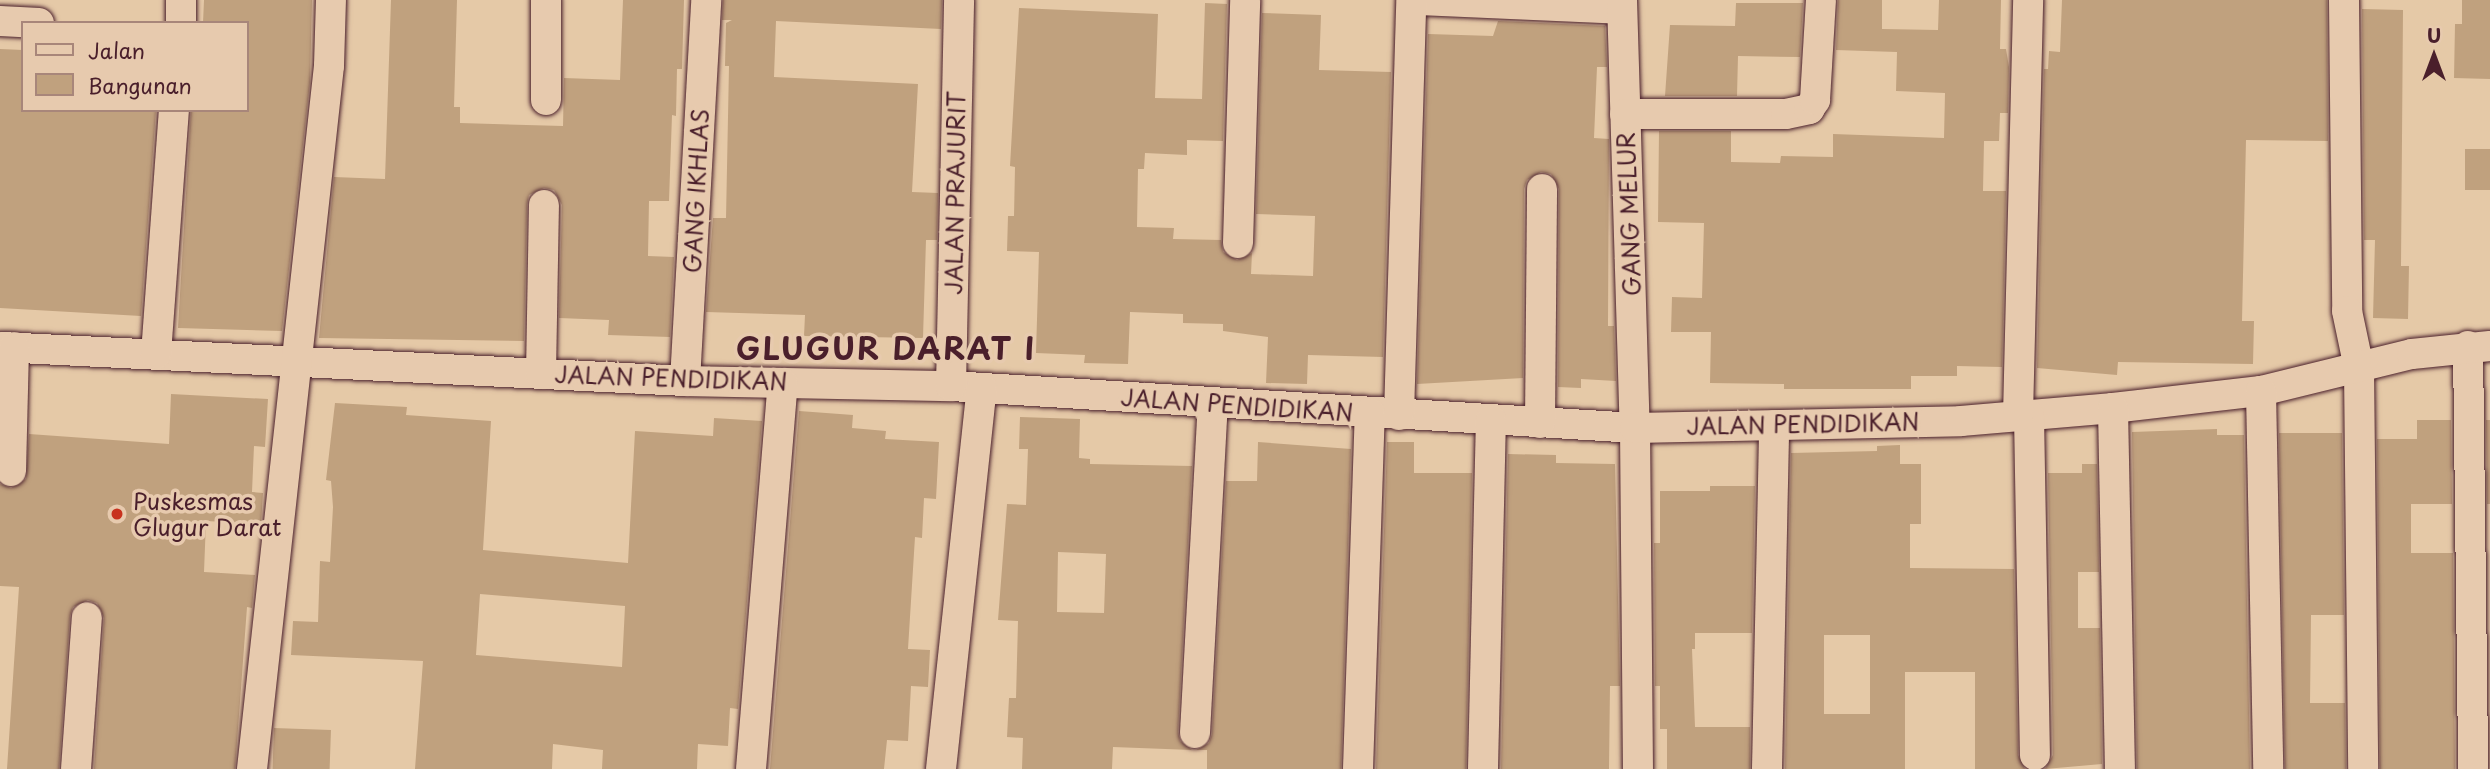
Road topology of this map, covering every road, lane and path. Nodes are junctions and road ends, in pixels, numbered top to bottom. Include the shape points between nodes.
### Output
1 (181, 0) edge
2 (331, 0) edge
3 (546, 0) edge
4 (706, 0) edge
5 (959, 0) edge
6 (1245, 0) edge
7 (1411, 0) edge
8 (1417, 0) edge
9 (1821, 0) edge
10 (2028, 0) edge
11 (2344, 0) edge
12 (1622, 5) edge
13 (0, 20) edge
14 (181, 21) edge
15 (21, 22) edge
16 (546, 100) dead end
17 (174, 112) edge
18 (1625, 114) junction
19 (1542, 189) dead end
20 (544, 205) dead end
21 (1238, 243) dead end
22 (2479, 346) edge
23 (7, 347) edge
24 (156, 354) junction
25 (296, 360) junction
26 (2359, 368) junction
27 (541, 374) junction
28 (685, 381) junction
29 (783, 383) junction
30 (951, 386) junction
31 (982, 388) junction
32 (2261, 391) junction
33 (1213, 403) junction
34 (2113, 408) junction
35 (1370, 413) junction
36 (1399, 415) junction
37 (2023, 416) junction
38 (1491, 420) junction
39 (1540, 423) junction
40 (1773, 425) junction
41 (1635, 428) junction
42 (11, 471) dead end
43 (88, 617) dead end
44 (2482, 703) edge
45 (1195, 733) dead end
46 (2035, 755) dead end
47 (76, 769) edge
48 (251, 769) edge
49 (751, 769) edge
50 (941, 769) edge
51 (1358, 769) edge
52 (1483, 769) edge
53 (1638, 769) edge
54 (1767, 769) edge
55 (2120, 769) edge
56 (2268, 769) edge
57 (2363, 769) edge
58 (2473, 769) edge

1 - 14 street
2 - 25 street via 329,66
3 - 16 street
4 - 28 street, GANG IKHLAS
5 - 30 street, JALAN PRAJURIT
6 - 21 street
7 - 36 street
8 - 12 street
9 - 18 street via 1815,100 1809,109 1786,114
10 - 37 street
11 - 26 street via 2347,311
12 - 18 street, GANG MELUR
13 - 15 street
17 - 24 street
18 - 41 street, GANG MELUR
19 - 39 street
20 - 27 street
22 - 26 street, JALAN PENDIDIKAN
22 - 44 street
23 - 24 street, JALAN PENDIDIKAN
23 - 42 street
24 - 25 street, JALAN PENDIDIKAN
25 - 27 street, JALAN PENDIDIKAN
25 - 48 street
26 - 32 street, JALAN PENDIDIKAN
26 - 57 street
27 - 28 street, JALAN PENDIDIKAN
28 - 29 street, JALAN PENDIDIKAN
29 - 30 street, JALAN PENDIDIKAN
29 - 49 street
30 - 31 street, JALAN PENDIDIKAN
31 - 33 street, JALAN PENDIDIKAN
31 - 50 street
32 - 34 street, JALAN PENDIDIKAN
32 - 56 street
33 - 35 street, JALAN PENDIDIKAN
33 - 45 street
34 - 37 street, JALAN PENDIDIKAN
34 - 55 street
35 - 36 street, JALAN PENDIDIKAN
35 - 51 street
36 - 38 street, JALAN PENDIDIKAN
37 - 40 street, JALAN PENDIDIKAN
37 - 46 street
38 - 39 street, JALAN PENDIDIKAN
38 - 52 street
39 - 41 street, JALAN PENDIDIKAN
40 - 41 street, JALAN PENDIDIKAN
40 - 54 street
41 - 53 street, GANG MELUR
43 - 47 street
44 - 58 street

